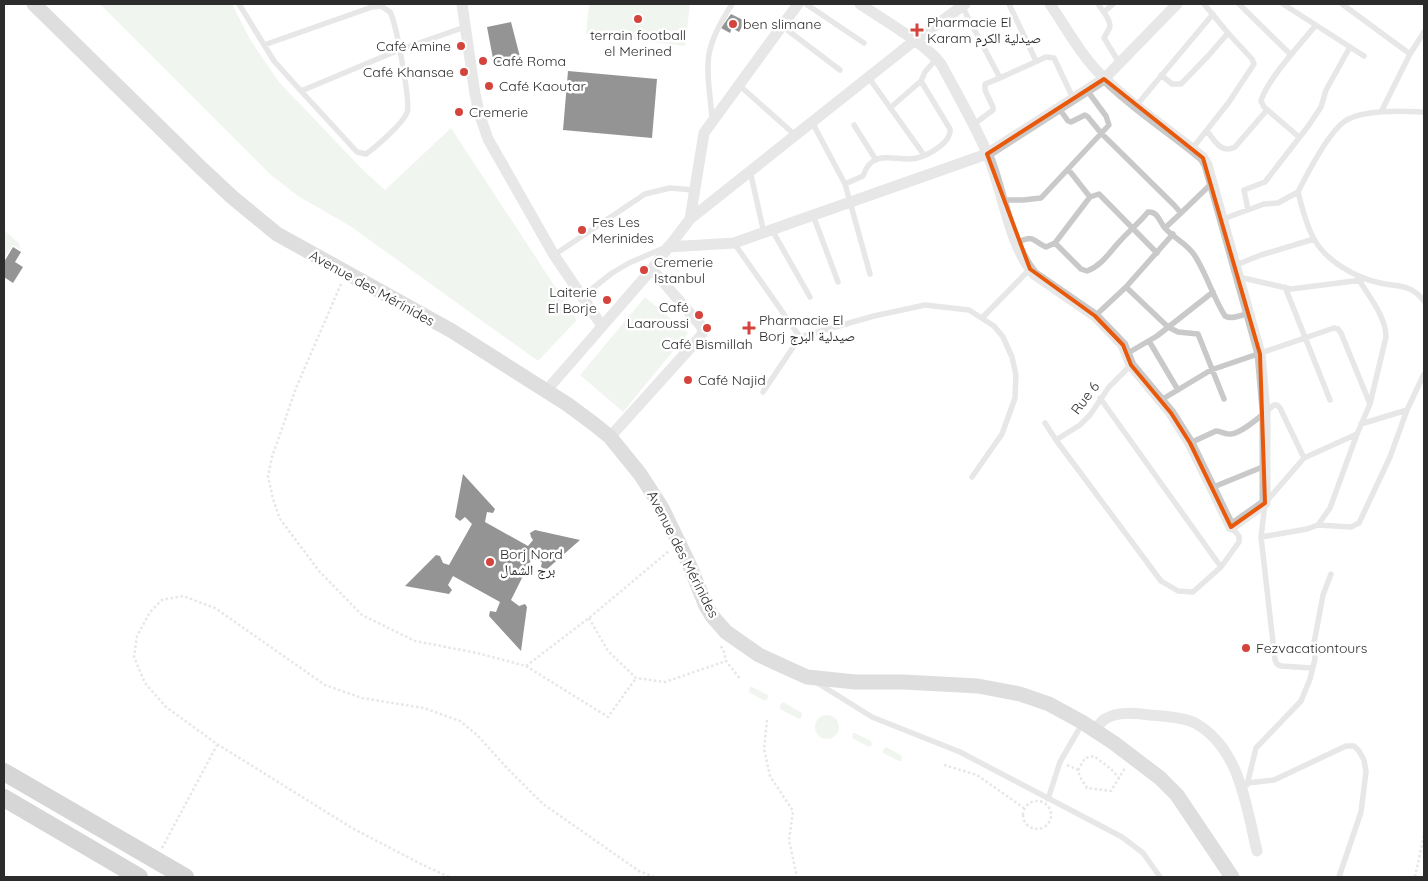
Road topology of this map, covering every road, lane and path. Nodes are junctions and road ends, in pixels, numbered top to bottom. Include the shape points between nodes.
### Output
1 (34, 4) edge
2 (239, 4) edge
3 (462, 4) edge
4 (732, 4) edge
5 (798, 4) edge
6 (806, 4) edge
7 (860, 4) edge
8 (1008, 4) edge
9 (1050, 4) edge
10 (1098, 4) edge
11 (1113, 4) edge
12 (1177, 4) edge
13 (1204, 4) edge
14 (1239, 4) edge
15 (1284, 4) edge
16 (1342, 4) edge
17 (963, 5) edge
18 (1104, 12) junction
19 (1213, 14) junction
20 (782, 26) junction
21 (1316, 26) junction
22 (465, 27) junction
23 (1424, 32) edge
24 (1228, 33) junction
25 (914, 42) junction
26 (864, 43) dead end
27 (264, 45) junction
28 (1350, 47) junction
29 (400, 50) junction
30 (1410, 54) junction
31 (1290, 55) junction
32 (1364, 56) dead end
33 (937, 58) junction
34 (1036, 61) junction
35 (1120, 64) junction
36 (840, 70) dead end
37 (1161, 75) junction
38 (869, 78) junction
39 (1000, 78) junction
40 (1104, 79) junction
41 (921, 82) junction
42 (739, 85) junction
43 (1086, 89) junction
44 (301, 91) junction
45 (1073, 98) junction
46 (1136, 106) junction
47 (1058, 107) junction
48 (890, 108) junction
49 (1267, 110) junction
50 (1381, 112) junction
51 (1424, 112) edge
52 (712, 122) junction
53 (812, 122) junction
54 (854, 125) dead end
55 (973, 125) junction
56 (1207, 131) junction
57 (1102, 133) junction
58 (796, 135) junction
59 (1299, 137) junction
60 (1192, 149) junction
61 (987, 154) junction
62 (924, 155) junction
63 (876, 160) junction
64 (1068, 169) junction
65 (750, 171) junction
66 (1213, 182) junction
67 (845, 184) junction
68 (694, 190) junction
69 (1298, 192) junction
70 (1090, 197) junction
71 (1002, 200) junction
72 (849, 202) junction
73 (1248, 210) junction
74 (1181, 213) junction
75 (812, 215) junction
76 (690, 219) junction
77 (1223, 219) junction
78 (1134, 228) junction
79 (1165, 228) junction
80 (768, 231) junction
81 (1173, 234) junction
82 (1314, 239) junction
83 (1016, 242) junction
84 (734, 243) junction
85 (1055, 243) junction
86 (668, 247) junction
87 (1157, 252) junction
88 (554, 255) junction
89 (1236, 265) junction
90 (652, 269) junction
91 (1030, 269) junction
92 (346, 273) junction
93 (870, 274) dead end
94 (1239, 277) junction
95 (1359, 280) junction
96 (1367, 280) junction
97 (838, 282) dead end
98 (1126, 287) junction
99 (1285, 288) junction
100 (1213, 292) junction
101 (582, 296) junction
102 (810, 297) dead end
103 (1424, 301) edge
104 (1249, 314) junction
105 (1095, 316) junction
106 (982, 318) junction
107 (602, 326) junction
108 (1168, 327) junction
109 (800, 337) junction
110 (1305, 338) junction
111 (1149, 341) junction
112 (1260, 354) junction
113 (1129, 359) junction
114 (1213, 370) junction
115 (1424, 374) edge
116 (1178, 390) junction
117 (546, 391) junction
118 (763, 392) dead end
119 (1100, 398) junction
120 (1161, 400) junction
121 (1224, 400) dead end
122 (1330, 400) dead end
123 (1370, 404) junction
124 (1407, 410) junction
125 (1265, 412) junction
126 (1045, 423) dead end
127 (1361, 424) junction
128 (1357, 434) junction
129 (610, 437) junction
130 (1056, 440) junction
131 (1190, 443) junction
132 (1304, 458) junction
133 (1265, 466) junction
134 (972, 477) dead end
135 (1211, 488) junction
136 (1265, 503) junction
137 (1318, 525) junction
138 (1231, 527) junction
139 (1261, 537) junction
140 (679, 542) junction
141 (1221, 566) junction
142 (1332, 574) dead end
143 (589, 618) junction
144 (726, 661) dead end
145 (526, 666) junction
146 (1312, 668) junction
147 (807, 677) junction
148 (636, 678) junction
149 (767, 720) dead end
150 (1089, 726) junction
151 (217, 744) junction
152 (1060, 762) junction
153 (944, 765) dead end
154 (1125, 768) dead end
155 (1078, 770) junction
156 (4, 772) edge
157 (1119, 778) junction
158 (1248, 783) junction
159 (4, 798) edge
160 (1245, 798) junction
161 (1048, 799) junction
162 (1024, 808) junction
163 (1424, 835) edge
164 (1257, 851) dead end
165 (156, 860) junction
166 (139, 877) edge
167 (185, 877) edge
168 (449, 877) edge
169 (654, 877) edge
170 (796, 877) edge
171 (1160, 877) edge
172 (1232, 877) edge
173 (1339, 877) edge
174 (1415, 877) edge

1 - 92 main road, Avenue des Mérinides via 232,197 277,234
2 - 27 lane
3 - 22 street
4 - 52 lane via 709,53
5 - 20 street
6 - 26 lane
7 - 25 street
8 - 34 lane
9 - 40 street
10 - 18 lane
11 - 18 lane
12 - 35 street
13 - 19 lane
14 - 31 lane
15 - 21 lane
16 - 30 lane
17 - 25 street
17 - 39 lane
18 - 35 lane via 1110,24 1104,38
19 - 24 lane
19 - 37 lane
20 - 36 lane
20 - 42 street
21 - 28 lane
21 - 31 lane
22 - 29 lane
22 - 88 street via 475,94 488,139
23 - 30 lane
24 - 37 lane via 1181,84 1172,84
24 - 56 lane via 1254,64
25 - 33 street
25 - 38 street
27 - 29 lane via 381,6 392,15
27 - 44 lane
28 - 32 lane
28 - 59 lane via 1326,90 1321,107
29 - 44 lane
29 - 44 lane via 408,111 366,154 357,152
30 - 50 lane
31 - 49 lane via 1262,98
33 - 41 lane
33 - 55 street
34 - 39 lane
34 - 45 lane via 1054,58
35 - 40 street
37 - 46 lane
38 - 48 lane
38 - 53 street
39 - 55 lane via 985,84 994,107
40 - 43 street
40 - 46 street
41 - 48 lane
41 - 62 lane via 950,129 944,144
42 - 52 street
42 - 58 lane
43 - 45 street
43 - 57 lane via 1106,116 1109,125
45 - 47 street
46 - 60 street
47 - 57 lane via 1068,121 1085,115
47 - 61 street
48 - 62 lane
49 - 56 lane via 1229,150 1221,148
49 - 59 lane
50 - 51 lane
50 - 69 lane via 1345,121 1321,151
52 - 68 street via 704,133
53 - 58 street
53 - 67 lane
54 - 63 lane
55 - 61 street
56 - 60 lane
57 - 64 lane
57 - 74 lane
58 - 65 street
59 - 73 lane via 1266,182 1244,190
60 - 66 street via 1203,158
61 - 71 street
61 - 72 street
62 - 63 lane via 912,159 886,156
63 - 67 lane via 865,169 863,176
64 - 70 lane
64 - 71 lane via 1041,198
65 - 76 street
65 - 80 lane
66 - 74 lane
66 - 77 street
67 - 72 lane
68 - 76 street
68 - 88 lane via 670,188 645,194
69 - 73 lane via 1278,203
69 - 82 lane
70 - 78 lane via 1100,194
70 - 85 lane
71 - 83 street
72 - 75 street
72 - 93 lane
73 - 77 lane
74 - 79 lane
75 - 80 street
75 - 97 lane
76 - 86 street
77 - 89 street
78 - 79 lane via 1151,211
78 - 85 lane via 1098,266 1087,271
78 - 87 lane
79 - 81 lane
80 - 84 street
80 - 102 lane
81 - 87 lane
81 - 100 lane via 1195,256
82 - 89 lane
82 - 96 lane via 1338,264
83 - 85 lane via 1030,237 1046,247
83 - 91 street
84 - 86 street
84 - 109 lane
86 - 90 street
86 - 101 lane via 629,263
87 - 98 lane
88 - 101 street
89 - 94 street
90 - 107 street
90 - 129 street via 703,331
91 - 105 street
91 - 106 lane
92 - 117 main road, Avenue des Mérinides via 452,332
92 - 145 path via 296,388 272,457 268,476 280,519 320,571 362,615 415,640
94 - 99 lane
94 - 104 street
95 - 96 lane
95 - 99 lane
95 - 123 lane via 1386,329
96 - 103 lane via 1413,289
98 - 105 lane
98 - 108 lane
99 - 110 lane
100 - 104 lane via 1228,318
100 - 108 lane, Rue 6
101 - 107 street
104 - 112 street
105 - 113 street via 1123,345
106 - 109 lane via 969,310 925,305
106 - 134 lane via 1003,337 1016,375 1014,398 1002,434
107 - 117 street
108 - 111 lane, Rue 6
108 - 114 lane via 1178,332 1198,334
109 - 118 lane
110 - 112 lane
110 - 122 lane
110 - 123 lane via 1334,328 1342,333
111 - 113 lane, Rue 6
111 - 116 lane
112 - 114 lane
112 - 125 street
113 - 119 lane, Rue 6
113 - 120 street
114 - 116 lane
114 - 121 lane
115 - 124 lane
116 - 120 lane
117 - 129 main road, Avenue des Mérinides
119 - 130 lane, Rue 6 via 1080,425
119 - 141 lane
120 - 131 street
123 - 127 lane
124 - 127 lane
124 - 137 lane via 1390,457 1359,523 1351,527
125 - 131 lane via 1239,432 1230,435 1216,431
125 - 132 lane via 1274,405 1280,408
125 - 133 street
126 - 130 lane
127 - 128 lane
128 - 132 lane
128 - 137 lane via 1330,508
129 - 140 main road, Avenue des Mérinides via 652,490
130 - 141 lane via 1161,581 1178,591 1193,592
131 - 135 street
132 - 136 lane
133 - 135 lane
133 - 136 street
135 - 138 street
136 - 138 street
136 - 139 lane
137 - 139 lane
138 - 141 lane via 1239,542
139 - 146 lane via 1275,660 1281,666
140 - 143 path
140 - 147 main road, Avenue des Mérinides via 706,606 720,626 759,655
142 - 146 lane via 1323,595
143 - 145 path
143 - 148 path via 608,651
144 - 148 path via 665,682
145 - 148 path via 608,717
146 - 158 lane via 1301,701 1256,748
147 - 150 main road, Avenue des Mérinides via 989,688 1049,704
147 - 161 lane via 872,716 960,752
149 - 170 path via 764,749 770,776 792,811 788,840
150 - 152 lane
150 - 160 street via 1112,716 1135,713 1194,722 1212,736 1231,759
150 - 172 main road, Avenue des Mérinides via 1133,756 1169,787
151 - 165 path
151 - 168 path via 352,828
151 - 169 path via 166,707 145,683 134,657 137,636 150,612 162,600 183,596 215,608 325,685 362,698 424,708 460,721 543,804 638,871
152 - 155 path
152 - 161 lane
153 - 162 path via 977,775
154 - 157 path
155 - 157 path via 1085,758 1094,756
155 - 157 path via 1087,788 1111,791
156 - 165 main road
158 - 160 lane
158 - 173 lane via 1274,780 1346,746 1354,746 1359,751 1366,772 1361,812
159 - 166 main road
160 - 164 street
161 - 171 lane via 1122,836 1143,853
162 - 162 path via 1022,818 1028,826 1037,829 1049,822 1051,812 1046,804 1032,802
163 - 174 path
165 - 167 main road

